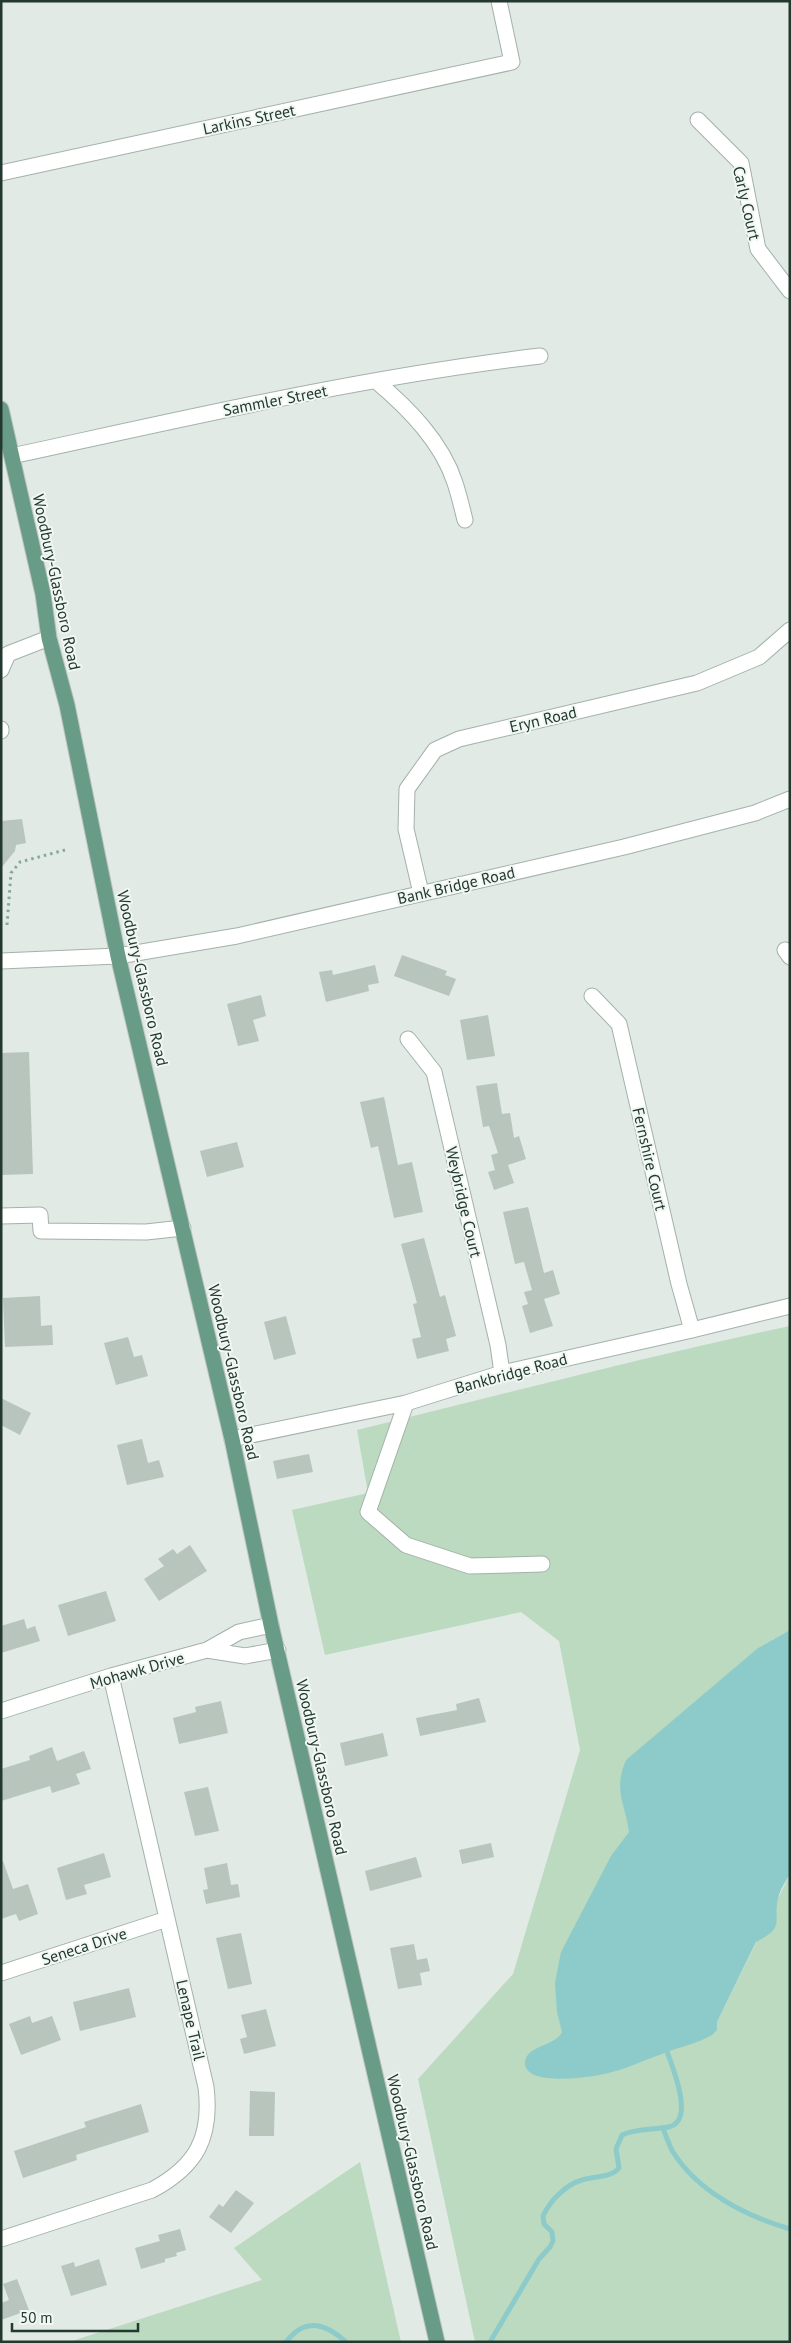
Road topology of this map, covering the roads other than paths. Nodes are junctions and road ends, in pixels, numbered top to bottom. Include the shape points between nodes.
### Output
1 (499, 1) edge
2 (698, 120) dead end
3 (1, 173) edge
4 (790, 291) edge
5 (540, 356) dead end
6 (376, 381) junction
7 (1, 410) edge
8 (12, 456) junction
9 (465, 520) dead end
10 (790, 630) edge
11 (49, 638) junction
12 (1, 670) edge
13 (790, 799) edge
14 (421, 893) junction
15 (118, 956) junction
16 (1, 961) edge
17 (592, 996) dead end
18 (408, 1038) dead end
19 (1, 1216) edge
20 (183, 1228) junction
21 (790, 1306) edge
22 (692, 1330) junction
23 (502, 1373) junction
24 (406, 1403) junction
25 (232, 1439) junction
26 (542, 1564) dead end
27 (271, 1625) junction
28 (207, 1650) junction
29 (278, 1650) junction
30 (111, 1676) junction
31 (1, 1711) edge
32 (167, 1919) junction
33 (1, 1973) edge
34 (1, 2239) edge
35 (437, 2342) edge

1 - 3 street, Larkins Street via 512,62
2 - 4 street, Carly Court via 741,163 758,249
5 - 6 street, Sammler Street via 451,366
6 - 8 street, Sammler Street via 260,402
6 - 9 street via 404,405 436,444 455,481
7 - 8 main road, Woodbury-Glassboro Road
8 - 11 main road, Woodbury-Glassboro Road via 43,594
10 - 14 street, Eryn Road via 758,657 697,683 459,739 435,750 407,789 406,829
11 - 12 street via 8,654
11 - 15 main road, Woodbury-Glassboro Road via 67,705
13 - 14 street, Bank Bridge Road via 755,813
14 - 15 street, Bank Bridge Road via 236,936
15 - 16 street, Bank Bridge Road
15 - 20 main road, Woodbury-Glassboro Road
17 - 22 street, Fernshire Court via 619,1024
18 - 23 street, Weybridge Court via 434,1072
19 - 20 street via 40,1215 40,1231 146,1232
20 - 25 main road, Woodbury-Glassboro Road
21 - 22 street, Bankbridge Road
22 - 23 street, Bankbridge Road
23 - 24 street, Bankbridge Road
24 - 25 street, Bankbridge Road
24 - 26 street via 368,1512 406,1545 470,1566
25 - 27 main road, Woodbury-Glassboro Road
27 - 28 street, Mohawk Drive via 239,1632
27 - 29 main road, Woodbury-Glassboro Road
28 - 29 street via 245,1656
28 - 30 street, Mohawk Drive
29 - 35 main road, Woodbury-Glassboro Road
30 - 31 street, Mohawk Drive
30 - 32 street, Lenape Trail
32 - 33 street, Seneca Drive
32 - 34 street, Lenape Trail via 206,2087 209,2108 202,2142 182,2170 152,2190

